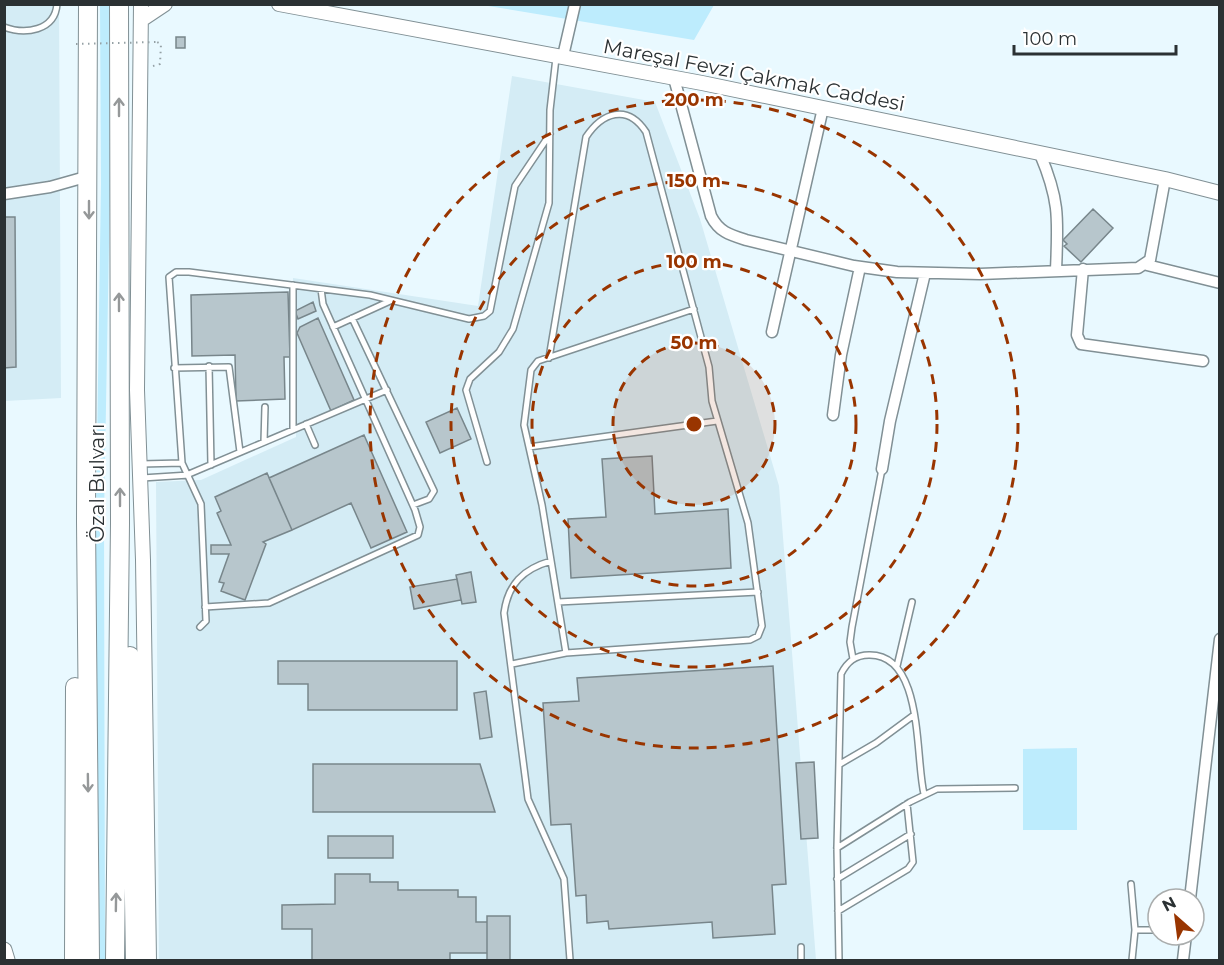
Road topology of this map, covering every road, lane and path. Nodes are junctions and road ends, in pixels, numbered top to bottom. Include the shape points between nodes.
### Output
1 (57, 4) edge
2 (88, 4) edge
3 (118, 4) edge
4 (141, 4) edge
5 (165, 4) edge
6 (279, 4) edge
7 (575, 4) edge
8 (141, 20) junction
9 (4, 27) edge
10 (76, 44) dead end
11 (560, 56) junction
12 (140, 70) junction
13 (675, 78) junction
14 (823, 108) junction
15 (550, 134) junction
16 (1040, 154) junction
17 (89, 176) junction
18 (1165, 179) junction
19 (1220, 193) edge
20 (4, 194) edge
21 (789, 251) junction
22 (1147, 265) junction
23 (860, 267) junction
24 (1083, 268) junction
25 (1056, 270) junction
26 (925, 273) junction
27 (1220, 284) edge
28 (293, 285) junction
29 (321, 289) junction
30 (391, 301) junction
31 (694, 309) junction
32 (352, 318) junction
33 (333, 327) junction
34 (772, 332) dead end
35 (549, 358) junction
36 (1203, 361) dead end
37 (208, 366) junction
38 (174, 368) junction
39 (387, 390) junction
40 (365, 400) junction
41 (266, 407) dead end
42 (833, 415) dead end
43 (717, 421) junction
44 (306, 424) junction
45 (293, 429) junction
46 (264, 442) junction
47 (315, 445) dead end
48 (529, 447) junction
49 (240, 452) junction
50 (487, 462) dead end
51 (182, 463) junction
52 (140, 464) junction
53 (211, 465) junction
54 (882, 469) joint
55 (189, 475) junction
56 (140, 478) junction
57 (413, 505) junction
58 (86, 521) junction
59 (120, 523) junction
60 (551, 561) junction
61 (758, 592) junction
62 (558, 602) junction
63 (912, 602) dead end
64 (205, 607) junction
65 (200, 627) dead end
66 (1220, 639) edge
67 (566, 653) junction
68 (853, 658) junction
69 (512, 664) junction
70 (897, 666) junction
71 (914, 715) junction
72 (840, 764) junction
73 (1015, 788) dead end
74 (924, 794) junction
75 (907, 804) junction
76 (911, 834) junction
77 (837, 848) junction
78 (837, 879) junction
79 (1131, 884) dead end
80 (1191, 887) edge
81 (838, 911) junction
82 (1135, 930) junction
83 (1146, 930) edge
84 (801, 947) dead end
85 (4, 950) edge
86 (72, 956) edge
87 (8, 960) edge
88 (90, 960) edge
89 (115, 960) edge
90 (135, 960) edge
91 (148, 960) edge
92 (570, 960) edge
93 (801, 960) edge
94 (839, 960) edge
95 (1132, 960) edge

1 - 9 lane via 54,17 44,26 23,32
2 - 17 highway, Özal Bulvarı
59 -> 3 highway, Özal Bulvarı
4 - 8 street
5 - 8 street
6 - 11 street, Mareşal Fevzi Çakmak Caddesi
7 - 11 street
8 - 12 street
10 - 12 path, bridge via 161,44 160,64
11 - 13 street, Mareşal Fevzi Çakmak Caddesi
11 - 15 lane
12 - 52 street
13 - 14 street, Mareşal Fevzi Çakmak Caddesi
13 - 21 street via 716,225 729,236
14 - 16 street, Mareşal Fevzi Çakmak Caddesi
14 - 21 street
15 - 30 lane via 515,186 490,311 469,319
15 - 50 lane via 549,203 513,329 499,352 470,379 466,390
16 - 18 street, Mareşal Fevzi Çakmak Caddesi
16 - 25 street via 1058,209
17 - 20 street
17 -> 58 highway, Özal Bulvarı
18 - 19 street, Mareşal Fevzi Çakmak Caddesi
18 - 22 street
21 - 23 street
21 - 34 street
22 - 24 street
22 - 27 street
23 - 26 street
23 - 42 street
24 - 25 street
24 - 36 street via 1077,335 1081,344
25 - 26 street
26 - 54 street
28 - 29 lane
28 - 38 lane via 189,272 172,274 167,282
28 - 45 lane
29 - 30 lane
29 - 33 lane
30 - 32 lane
31 - 35 lane
31 - 35 lane via 646,132 625,116 606,116 596,122 586,137
31 - 43 lane via 709,367
32 - 33 lane
32 - 39 lane
33 - 40 lane
35 - 48 lane via 535,363 531,370 524,425
37 - 38 lane
37 - 49 lane via 227,365 231,369
37 - 53 lane
38 - 51 lane
39 - 40 lane
39 - 57 lane via 434,491 429,499
40 - 44 lane
40 - 57 lane
41 - 46 lane
43 - 48 lane
43 - 61 lane via 748,523
44 - 45 lane
44 - 47 lane
45 - 46 lane
46 - 49 lane
48 - 60 lane
49 - 53 lane
51 - 52 lane
51 - 55 lane
52 - 56 street
53 - 55 lane
54 - 68 lane via 852,627
55 - 56 lane
55 - 64 lane via 201,504
56 - 91 street
57 - 64 lane via 420,526 418,535 408,541 269,603
58 - 86 highway via 75,620
58 -> 88 highway, Özal Bulvarı
89 -> 59 highway, Özal Bulvarı
59 - 90 highway via 126,547 130,635
60 - 62 lane
60 - 69 lane via 522,573 507,595 504,613
61 - 62 lane
61 - 67 lane via 762,626 758,636 750,640
62 - 67 lane
63 - 70 lane
64 - 65 lane via 206,621
66 - 80 street
67 - 69 lane
68 - 70 lane via 869,654
68 - 72 lane via 840,674
69 - 92 lane via 526,791 564,879
70 - 71 lane via 907,684
71 - 72 lane
71 - 74 lane
72 - 77 lane
73 - 74 lane via 943,788
74 - 75 lane
75 - 76 lane
75 - 77 lane
76 - 78 lane
76 - 81 lane via 914,856 908,869
77 - 78 lane
78 - 81 lane
79 - 82 lane
81 - 94 lane
82 - 83 lane
82 - 95 lane
84 - 93 lane
85 - 87 main road

